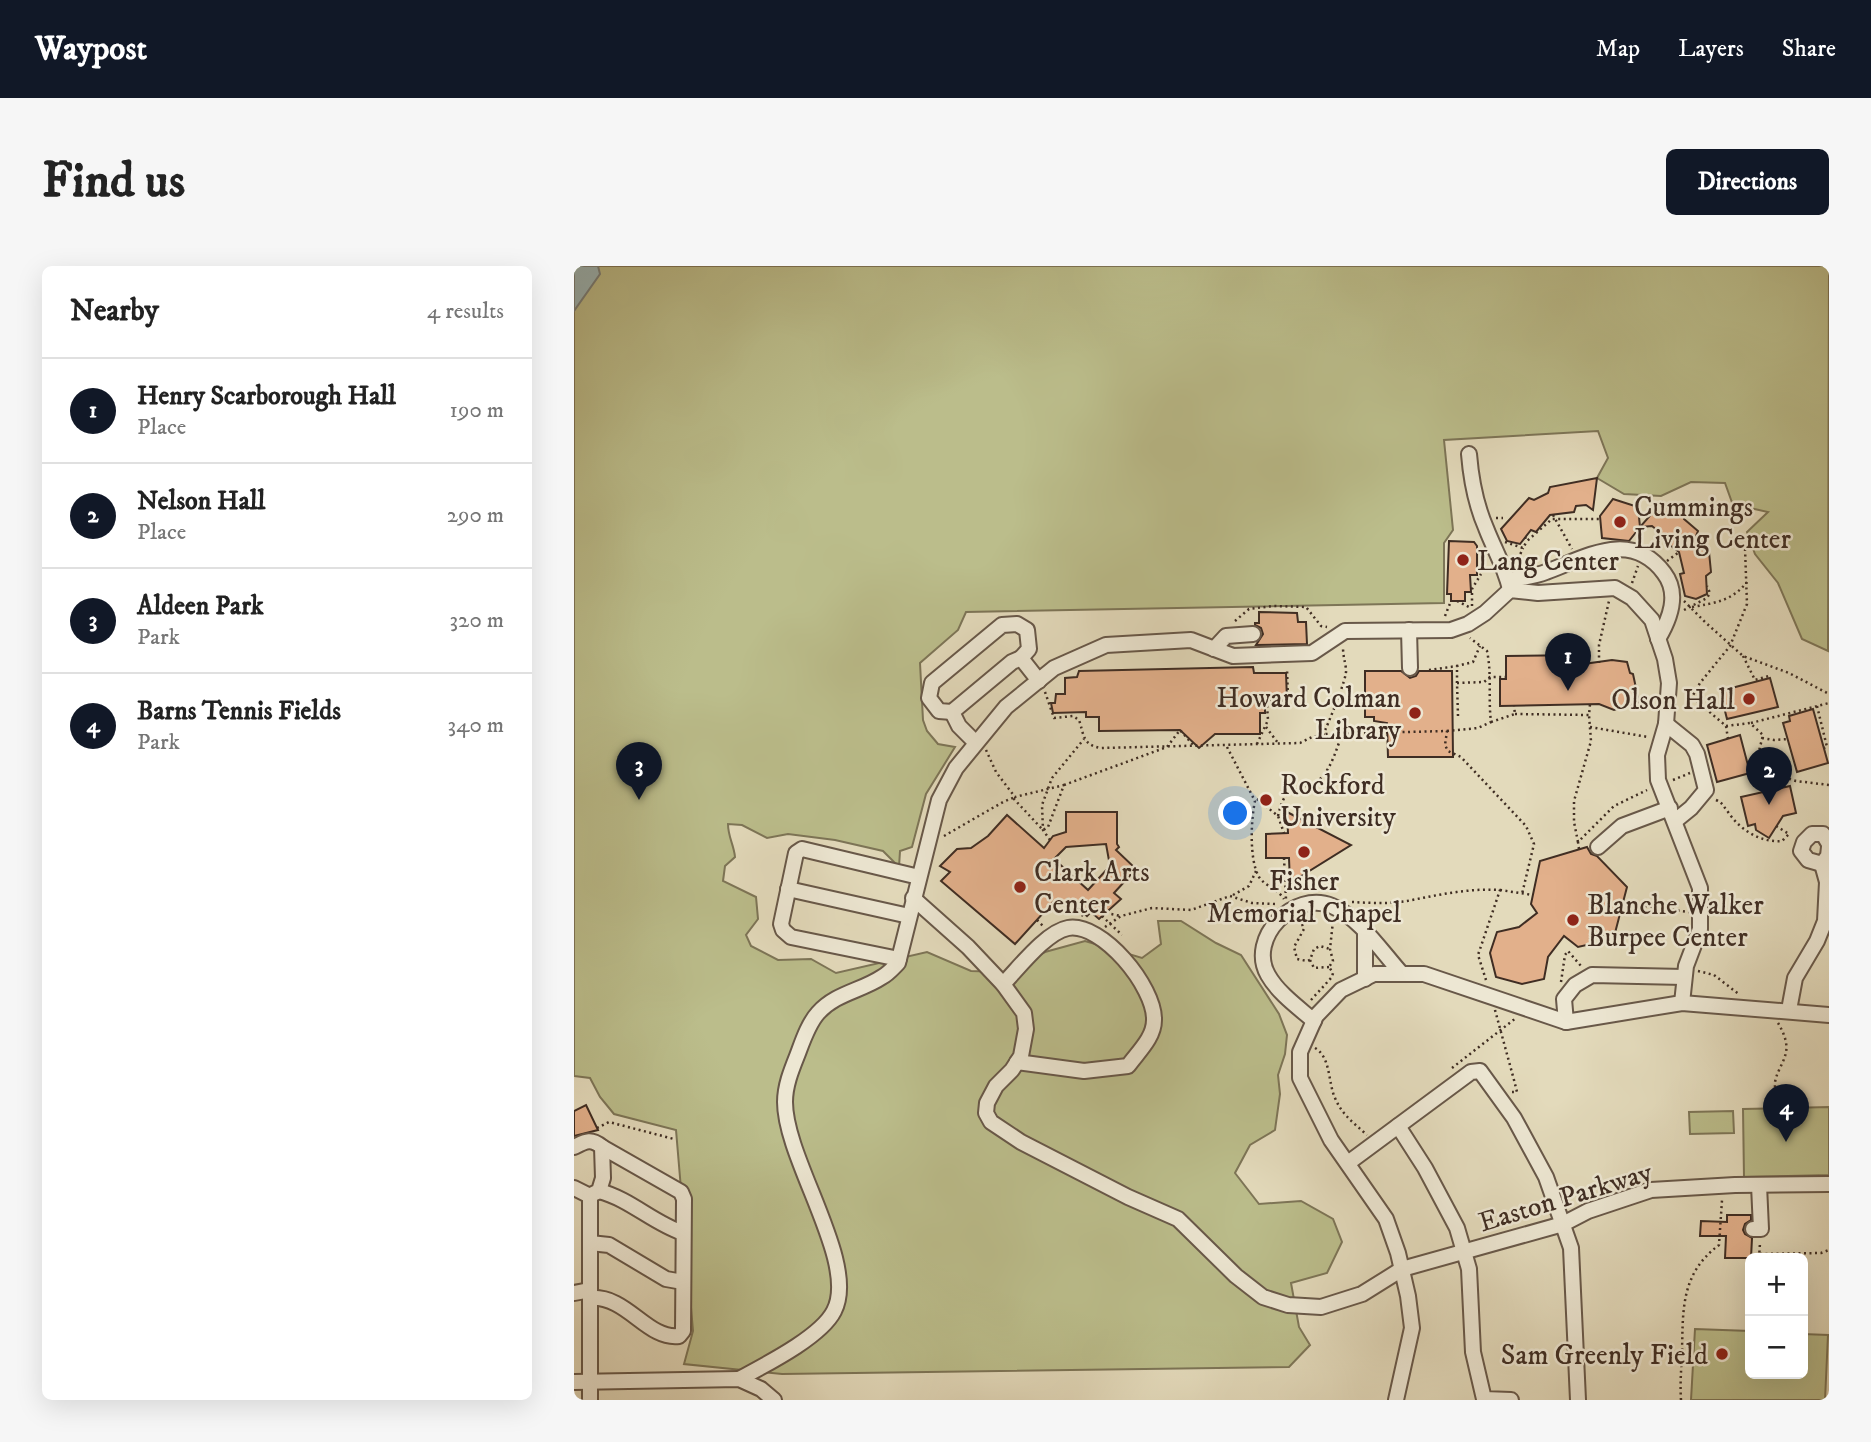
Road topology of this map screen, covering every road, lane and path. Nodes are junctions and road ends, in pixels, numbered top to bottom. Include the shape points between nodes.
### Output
1 (1469, 454) dead end
2 (1493, 518) dead end
3 (1503, 518) dead end
4 (1600, 519) dead end
5 (1505, 542) dead end
6 (1748, 542) dead end
7 (1679, 552) dead end
8 (1665, 563) dead end
9 (1481, 574) dead end
10 (1747, 582) junction
11 (1509, 585) junction
12 (1707, 586) dead end
13 (1673, 596) junction
14 (1457, 601) dead end
15 (1692, 607) junction
16 (1470, 618) junction
17 (1232, 624) dead end
18 (1409, 630) junction
19 (1345, 631) junction
20 (1253, 635) dead end
21 (1658, 639) junction
22 (1480, 646) junction
23 (1730, 646) junction
24 (1214, 649) junction
25 (1743, 656) junction
26 (1021, 658) junction
27 (1457, 666) junction
28 (1410, 668) dead end
29 (1429, 670) dead end
30 (1769, 676) dead end
31 (1490, 677) junction
32 (1506, 677) dead end
33 (1287, 680) dead end
34 (1037, 682) junction
35 (1457, 683) junction
36 (1829, 694) edge
37 (1265, 701) dead end
38 (1829, 702) edge
39 (1590, 704) dead end
40 (1514, 706) dead end
41 (1817, 706) junction
42 (1265, 707) dead end
43 (952, 712) junction
44 (1515, 714) junction
45 (1589, 715) junction
46 (1458, 716) dead end
47 (1491, 722) junction
48 (1750, 723) junction
49 (1666, 724) junction
50 (1590, 726) junction
51 (1726, 726) junction
52 (1266, 727) junction
53 (1447, 731) junction
54 (1342, 734) junction
55 (1323, 735) junction
56 (1644, 735) dead end
57 (1084, 738) junction
58 (1728, 738) dead end
59 (1762, 738) junction
60 (1788, 738) dead end
61 (975, 742) junction
62 (1278, 743) junction
63 (1257, 744) junction
64 (1226, 746) junction
65 (1167, 747) junction
66 (1195, 747) junction
67 (1824, 748) dead end
68 (1758, 755) junction
69 (1701, 768) junction
70 (1771, 773) junction
71 (1064, 785) junction
72 (1660, 785) junction
73 (1829, 785) edge
74 (1049, 787) junction
75 (1777, 789) dead end
76 (1703, 794) junction
77 (1720, 794) dead end
78 (1254, 796) junction
79 (1014, 798) junction
80 (1722, 803) junction
81 (1672, 815) junction
82 (1278, 816) junction
83 (1776, 826) dead end
84 (1042, 830) junction
85 (1284, 833) dead end
86 (1050, 840) dead end
87 (1578, 842) junction
88 (1829, 845) edge
89 (1598, 847) dead end
90 (1579, 849) dead end
91 (925, 851) junction
92 (1284, 858) dead end
93 (1822, 864) junction
94 (1257, 871) junction
95 (919, 877) junction
96 (788, 889) junction
97 (1500, 890) junction
98 (1522, 894) junction
99 (1533, 895) dead end
100 (1230, 896) junction
101 (913, 898) junction
102 (1288, 902) junction
103 (1623, 902) dead end
104 (1353, 908) dead end
105 (1694, 909) dead end
106 (1106, 913) dead end
107 (909, 916) junction
108 (1102, 916) dead end
109 (1121, 916) junction
110 (1336, 918) dead end
111 (1300, 919) dead end
112 (1111, 924) junction
113 (1365, 934) junction
114 (1122, 945) junction
115 (1330, 949) junction
116 (899, 959) junction
117 (1310, 960) junction
118 (1329, 967) junction
119 (1583, 969) dead end
120 (1402, 974) junction
121 (1685, 977) junction
122 (1365, 979) junction
123 (1003, 984) junction
124 (1560, 989) dead end
125 (1492, 997) junction
126 (1682, 1003) junction
127 (1784, 1010) junction
128 (1829, 1015) edge
129 (1309, 1016) junction
130 (1566, 1022) junction
131 (1499, 1030) junction
132 (1303, 1046) junction
133 (1017, 1062) junction
134 (1445, 1074) dead end
135 (1512, 1092) dead end
136 (1795, 1108) dead end
137 (1398, 1126) junction
138 (597, 1128) dead end
139 (674, 1139) dead end
140 (1375, 1143) junction
141 (574, 1147) edge
142 (602, 1147) junction
143 (1348, 1163) junction
144 (1829, 1184) edge
145 (1759, 1185) junction
146 (1722, 1186) junction
147 (574, 1188) edge
148 (595, 1194) junction
149 (1563, 1224) junction
150 (1757, 1229) joint
151 (683, 1233) junction
152 (590, 1243) junction
153 (1829, 1250) edge
154 (1464, 1252) junction
155 (1760, 1253) edge
156 (1808, 1254) edge
157 (1402, 1269) junction
158 (683, 1282) junction
159 (574, 1293) edge
160 (590, 1294) junction
161 (739, 1379) junction
162 (591, 1381) junction
163 (574, 1382) edge
164 (590, 1400) edge
165 (775, 1400) edge
166 (1396, 1400) edge
167 (1511, 1400) edge
168 (1578, 1400) edge
169 (1681, 1400) edge

1 - 11 street via 1481,516
2 - 3 path
4 - 5 path via 1552,519 1526,539 1524,548
6 - 10 path
7 - 8 path
9 - 16 path via 1472,589
10 - 15 path via 1723,602
10 - 23 path via 1747,604
11 - 13 street via 1613,549 1638,551 1654,559 1669,579
11 - 16 street
11 - 21 street via 1538,593 1615,588 1632,598 1652,620
12 - 15 path via 1710,593
13 - 15 path
13 - 21 street via 1671,618
14 - 16 path
15 - 23 path
16 - 18 street via 1451,630
16 - 22 path via 1470,638
17 - 19 path via 1249,609 1306,607 1321,626
18 - 19 street
18 - 28 street
19 - 24 street via 1312,653 1233,656
19 - 55 path via 1345,679
20 - 24 street via 1226,636
21 - 49 street via 1669,683
22 - 27 path via 1473,662
22 - 31 path via 1487,651
23 - 25 path
23 - 51 path via 1692,697
24 - 34 street via 1191,640 1105,645 1054,668
25 - 30 path via 1755,680
25 - 36 path
26 - 34 street
26 - 43 street
26 - 43 street via 1030,649 1027,630 1017,624 1002,625 932,683 929,698 939,711
27 - 29 path
27 - 35 path
31 - 32 path
31 - 35 path via 1485,682
31 - 47 path
33 - 37 path via 1288,700
34 - 57 path via 1054,718 1073,714
34 - 61 street
35 - 46 path
38 - 41 path
39 - 45 path
40 - 44 path
41 - 48 path
41 - 67 path
42 - 52 path
43 - 61 street
44 - 45 path
44 - 47 path
45 - 50 path
47 - 53 path
48 - 51 path
48 - 59 path
49 - 69 street via 1692,745
49 - 72 street via 1657,755
50 - 56 path
50 - 87 path via 1591,741 1574,801
51 - 58 path
52 - 62 path
52 - 63 path
53 - 54 path
53 - 98 path via 1448,751 1461,757 1526,826 1534,844
54 - 55 path
54 - 82 path via 1328,769 1320,779 1289,791
55 - 62 path via 1300,743
57 - 65 path via 1101,748
57 - 74 path
59 - 60 path
59 - 68 path
61 - 79 path via 985,747
61 - 91 street via 939,800
62 - 63 path
63 - 64 path
64 - 66 path
64 - 78 path
65 - 66 path
65 - 66 path via 1180,730
65 - 71 path
68 - 70 path
68 - 70 path via 1753,755 1759,777
69 - 72 path
69 - 76 street
70 - 73 path
70 - 75 path
71 - 74 path
71 - 84 path via 1048,827
72 - 81 street
72 - 87 path via 1614,806
74 - 79 path
74 - 84 path via 1042,805
76 - 80 path
76 - 81 street
77 - 80 path
78 - 82 path
78 - 94 path
79 - 84 path
79 - 91 path
80 - 83 path via 1744,828 1768,842 1783,841 1789,834
81 - 89 street via 1622,826
81 - 121 street via 1700,888 1700,929
82 - 85 path
84 - 86 path
87 - 90 path
88 - 93 street
88 - 93 street via 1823,834 1812,834 1804,842 1801,851 1808,860
91 - 95 street
92 - 102 path
93 - 127 street via 1827,882 1825,921
94 - 100 path via 1249,886
94 - 102 path via 1266,885
95 - 96 street via 802,849 796,853
95 - 101 street
96 - 107 street
96 - 116 street via 781,925 791,937
97 - 98 path
97 - 104 path via 1457,891 1375,904 1349,902
97 - 125 path via 1478,955
98 - 99 path
100 - 102 path via 1252,903
100 - 109 path via 1191,910 1152,908
101 - 107 street
101 - 123 street
103 - 105 path
106 - 109 path
107 - 116 street
108 - 112 path
109 - 112 path
110 - 115 path
111 - 117 path via 1304,929 1295,942 1295,955 1301,961
112 - 114 path
113 - 120 street
113 - 122 street
113 - 129 street via 1344,913 1319,903 1282,915 1268,933 1261,953 1268,975
114 - 123 street via 1082,928 1067,928 1054,933
114 - 133 street via 1151,999 1154,1020 1149,1040 1128,1066 1084,1071
115 - 117 path via 1314,949
115 - 118 path via 1333,961
116 - 161 street via 882,978 840,995 817,1014 787,1081 790,1136 837,1262 839,1293 834,1311 819,1329
117 - 118 path via 1314,968
118 - 129 path via 1332,977 1318,991
119 - 124 path via 1568,951
120 - 122 street via 1374,974
120 - 125 street via 1424,974
121 - 126 street
121 - 130 street via 1592,975 1564,999
122 - 129 street via 1341,990
123 - 133 street via 1024,1013 1026,1029
125 - 130 street
125 - 131 path
126 - 127 street
126 - 130 street
127 - 128 street
127 - 136 path via 1775,1018 1786,1042 1775,1090
129 - 132 street
131 - 134 path
131 - 135 path via 1517,1091
132 - 140 path via 1321,1052 1341,1110
132 - 143 street via 1300,1078
133 - 157 street, Easton Parkway via 987,1102 991,1122 1021,1142 1178,1219 1264,1297 1289,1305 1321,1307 1362,1294
137 - 140 street
137 - 149 street via 1473,1071 1480,1071 1514,1118 1546,1177
137 - 154 street via 1457,1228
138 - 139 path via 609,1122
140 - 143 street
141 - 142 street via 586,1141
142 - 148 street via 603,1178
142 - 151 street via 681,1192
143 - 157 street via 1386,1219
144 - 145 street, Easton Parkway
145 - 146 street, Easton Parkway
145 - 150 street
146 - 149 street, Easton Parkway via 1651,1190
146 - 169 path via 1719,1245 1704,1257 1691,1279 1682,1314
147 - 148 street
148 - 151 street via 611,1194
148 - 152 street
149 - 154 street, Easton Parkway
149 - 168 street via 1571,1248
150 - 155 path
151 - 158 street
152 - 158 street via 609,1245 667,1279
152 - 160 street
153 - 156 path
154 - 157 street, Easton Parkway
154 - 167 street via 1473,1352 1484,1399
157 - 166 street via 1412,1328
158 - 160 street via 683,1331 679,1336 664,1335 610,1298
159 - 160 street
160 - 162 street
161 - 162 street
161 - 165 street
162 - 163 street
162 - 164 street

